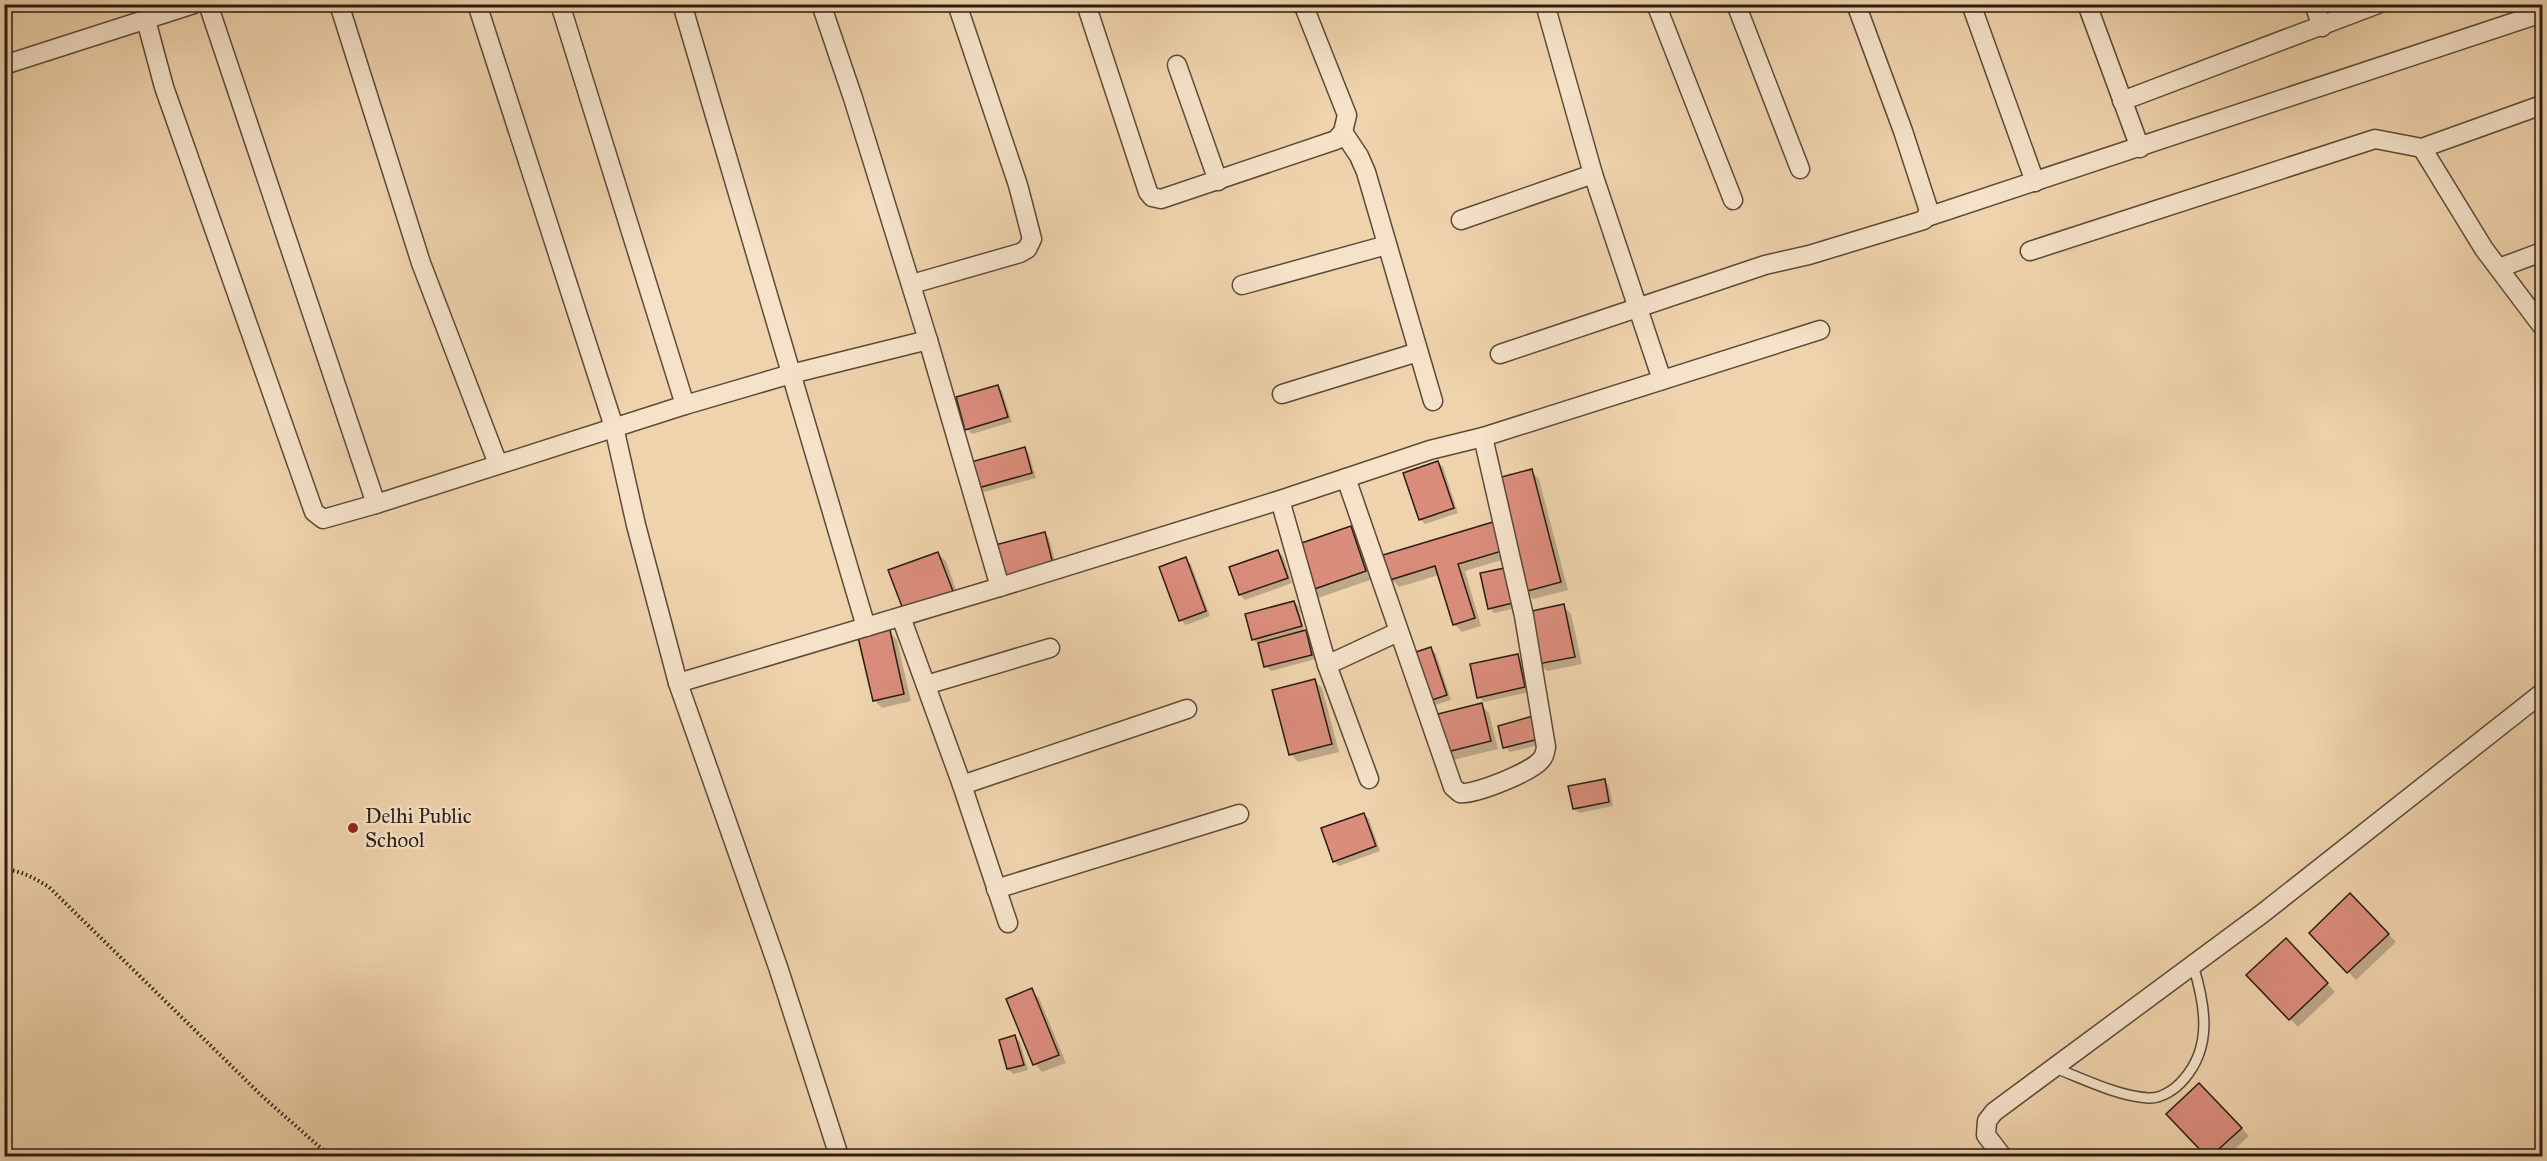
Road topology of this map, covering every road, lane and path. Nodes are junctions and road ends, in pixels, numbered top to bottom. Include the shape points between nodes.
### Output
1 (208, 4) edge
2 (339, 4) edge
3 (477, 4) edge
4 (560, 4) edge
5 (682, 4) edge
6 (821, 4) edge
7 (957, 4) edge
8 (1086, 4) edge
9 (1303, 4) edge
10 (1545, 4) edge
11 (1656, 4) edge
12 (1736, 4) edge
13 (1856, 4) edge
14 (1971, 4) edge
15 (2087, 4) edge
16 (2314, 4) edge
17 (2378, 4) edge
18 (193, 5) edge
19 (2542, 13) edge
20 (146, 20) junction
21 (2322, 27) junction
22 (4, 65) edge
23 (1178, 65) dead end
24 (2122, 101) junction
25 (2542, 105) edge
26 (1343, 132) junction
27 (2140, 148) junction
28 (2422, 148) junction
29 (1800, 169) dead end
30 (1593, 174) junction
31 (1218, 181) junction
32 (2035, 182) junction
33 (1733, 200) dead end
34 (1927, 217) junction
35 (1461, 220) dead end
36 (1387, 244) junction
37 (2030, 251) dead end
38 (2542, 252) edge
39 (2499, 268) junction
40 (912, 284) junction
41 (1242, 285) dead end
42 (1637, 309) junction
43 (2542, 326) edge
44 (1820, 330) dead end
45 (928, 340) junction
46 (1418, 352) junction
47 (1500, 354) dead end
48 (791, 374) junction
49 (1662, 380) junction
50 (1282, 394) dead end
51 (1433, 401) dead end
52 (685, 405) junction
53 (614, 427) junction
54 (1483, 437) junction
55 (498, 464) junction
56 (1346, 478) junction
57 (1280, 500) junction
58 (376, 504) junction
59 (1000, 587) junction
60 (901, 617) junction
61 (866, 627) junction
62 (1398, 632) junction
63 (1050, 648) dead end
64 (1327, 664) junction
65 (678, 683) junction
66 (926, 685) junction
67 (2542, 693) edge
68 (1187, 709) dead end
69 (1369, 779) dead end
70 (962, 785) junction
71 (1239, 814) dead end
72 (4, 869) edge
73 (996, 889) junction
74 (1008, 923) dead end
75 (2193, 965) junction
76 (2055, 1068) junction
77 (330, 1156) edge
78 (839, 1156) edge
79 (2002, 1156) edge

1 - 58 street
2 - 55 street via 421,263
3 - 53 street
4 - 52 street
5 - 48 street
6 - 40 street
7 - 40 street via 1018,184 1032,239 1020,253
8 - 31 street via 1150,196 1166,198
9 - 26 street via 1347,115
10 - 30 street
11 - 33 street
12 - 29 street
13 - 34 street via 1903,130 1929,211
14 - 32 street
15 - 24 street
16 - 21 street
17 - 21 street
18 - 20 street
19 - 27 street
20 - 22 street
20 - 58 street via 164,87 314,512 327,519
21 - 24 street
23 - 31 street
24 - 27 street
25 - 28 street
26 - 31 street via 1336,140
26 - 36 street via 1366,172
27 - 32 street
28 - 37 street via 2375,139
28 - 39 street
30 - 35 street
30 - 42 street
32 - 34 street
34 - 42 street via 1901,229 1772,263
36 - 41 street
36 - 46 street
38 - 39 street
39 - 43 street
40 - 45 street
42 - 47 street
42 - 49 street
44 - 49 street
45 - 48 street
45 - 59 street
46 - 50 street
46 - 51 street
48 - 52 street
48 - 61 street
49 - 54 street
52 - 53 street
53 - 55 street
53 - 65 street
54 - 56 street
54 - 62 street via 1524,616 1546,747 1540,761 1475,792 1460,793 1453,787
55 - 58 street
56 - 57 street
56 - 62 street
57 - 59 street
57 - 64 street
59 - 60 street
60 - 61 street
60 - 66 street
61 - 65 street
62 - 64 street
63 - 66 street
64 - 69 street
65 - 78 street via 778,967
66 - 70 street
67 - 75 street
68 - 70 street
70 - 73 street
71 - 73 street
72 - 77 path via 17,870 49,887 264,1098
73 - 74 street
75 - 76 street
75 - 76 lane via 2202,994 2203,1046 2179,1086 2150,1098 2105,1087
76 - 79 street via 1987,1120 1986,1135

